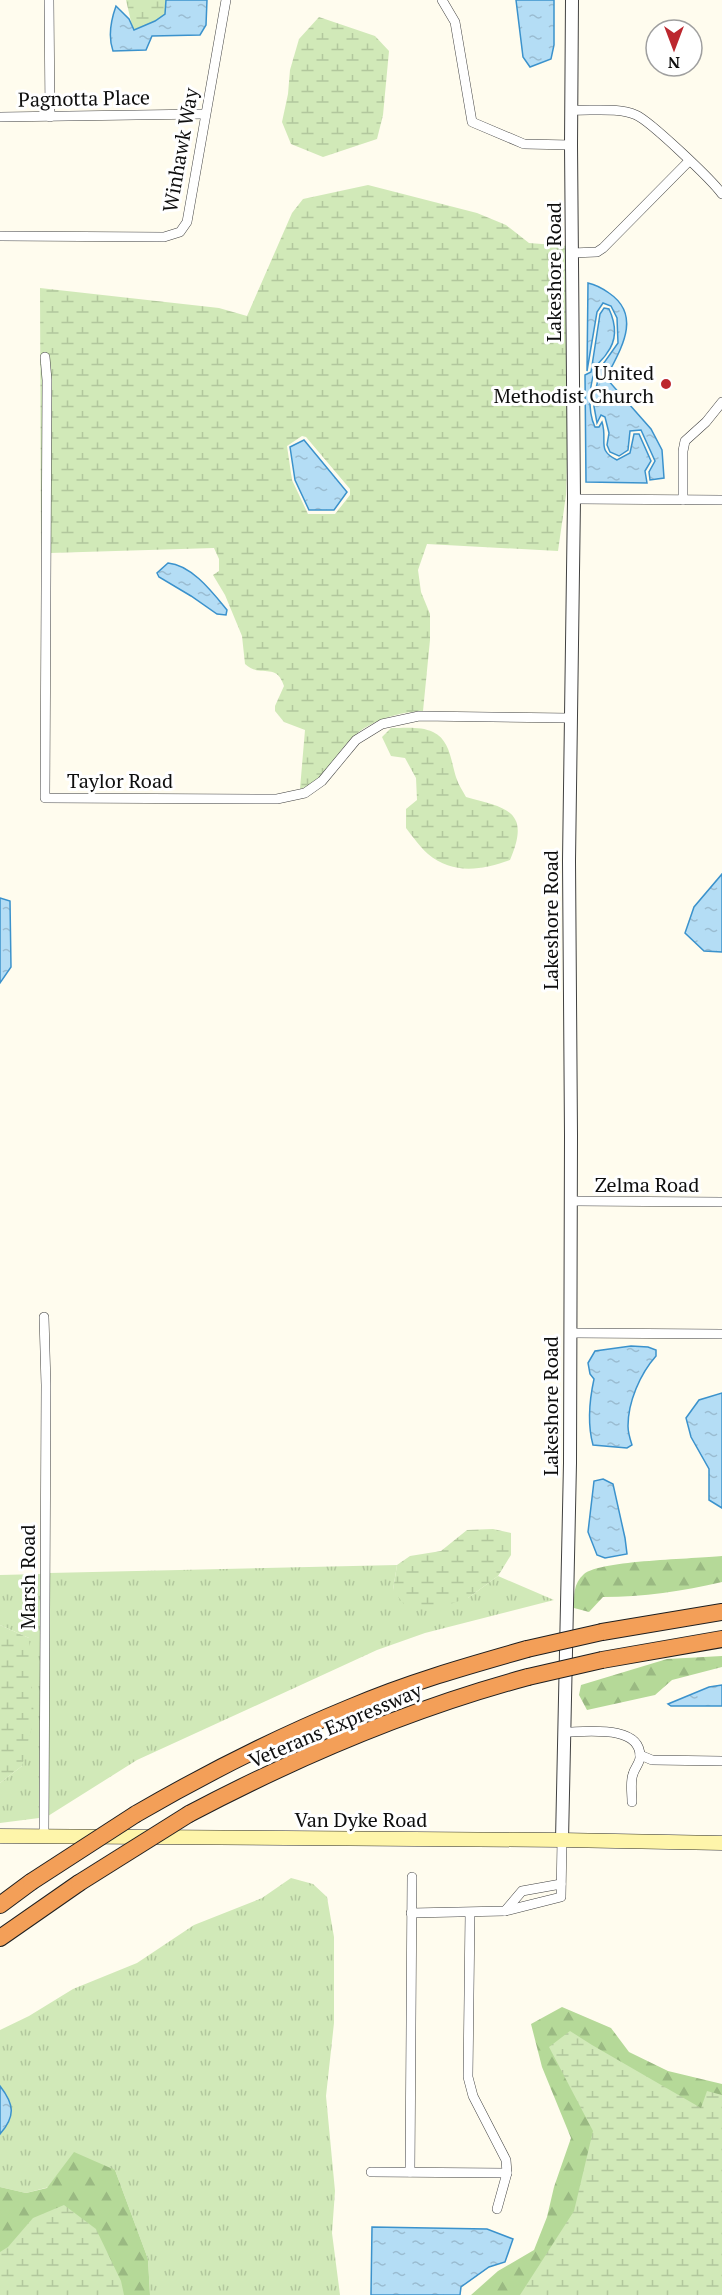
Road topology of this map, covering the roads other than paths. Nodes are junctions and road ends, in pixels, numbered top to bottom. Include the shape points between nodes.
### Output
1 (49, 0) edge
2 (226, 0) edge
3 (442, 0) edge
4 (572, 0) edge
5 (572, 110) junction
6 (204, 114) junction
7 (0, 117) edge
8 (50, 117) junction
9 (571, 145) junction
10 (689, 161) junction
11 (722, 194) edge
12 (0, 236) edge
13 (572, 253) junction
14 (45, 357) dead end
15 (722, 402) edge
16 (574, 499) junction
17 (683, 500) junction
18 (722, 500) edge
19 (570, 718) junction
20 (571, 1201) junction
21 (722, 1202) edge
22 (44, 1317) dead end
23 (570, 1333) junction
24 (722, 1334) edge
25 (722, 1612) edge
26 (722, 1639) edge
27 (564, 1732) junction
28 (640, 1755) junction
29 (722, 1761) edge
30 (632, 1802) dead end
31 (0, 1836) edge
32 (44, 1836) junction
33 (562, 1840) junction
34 (722, 1844) edge
35 (411, 1877) dead end
36 (561, 1884) junction
37 (522, 1891) junction
38 (529, 1904) junction
39 (0, 1905) edge
40 (505, 1911) junction
41 (411, 1913) junction
42 (470, 1913) junction
43 (0, 1938) edge
44 (371, 2172) dead end
45 (410, 2172) junction
46 (507, 2173) junction
47 (497, 2209) dead end

1 - 8 street
2 - 6 street, Winhawk Way
3 - 9 street via 455,22 472,122 524,144
4 - 5 street, Lakeshore Road
5 - 9 street, Lakeshore Road
5 - 10 street via 637,115
6 - 8 street, Pagnotta Place
6 - 12 street, Winhawk Way via 187,222 180,232 164,237
7 - 8 street, Pagnotta Place
9 - 13 street, Lakeshore Road
10 - 11 street
10 - 13 street via 603,248
13 - 16 street, Lakeshore Road
14 - 19 street, Taylor Road via 45,798 277,799 305,794 322,782 356,740 382,723 419,716
15 - 17 street via 686,441
16 - 17 street
16 - 19 street, Lakeshore Road
17 - 18 street
19 - 20 street, Lakeshore Road
20 - 21 street, Zelma Road
20 - 23 street, Lakeshore Road
22 - 32 street, Marsh Road
23 - 24 street
23 - 27 street, Lakeshore Road
25 - 39 highway, Veterans Expressway, bridge via 527,1649 351,1707 229,1762 136,1814
26 - 43 highway, Veterans Expressway, bridge via 528,1677 441,1703 351,1737 189,1814
27 - 28 street via 624,1734 637,1742
27 - 33 street, Lakeshore Road
28 - 29 street via 652,1760
28 - 30 street via 632,1776
31 - 32 main road, Van Dyke Road
32 - 33 main road, Van Dyke Road
33 - 34 main road, Van Dyke Road
33 - 36 street
35 - 41 street
36 - 37 street
36 - 38 street via 561,1897
37 - 38 street
37 - 40 street
38 - 40 street
40 - 42 street
41 - 42 street
41 - 45 street
42 - 46 street via 468,2077 472,2096 506,2160
44 - 45 street
45 - 46 street
46 - 47 street

